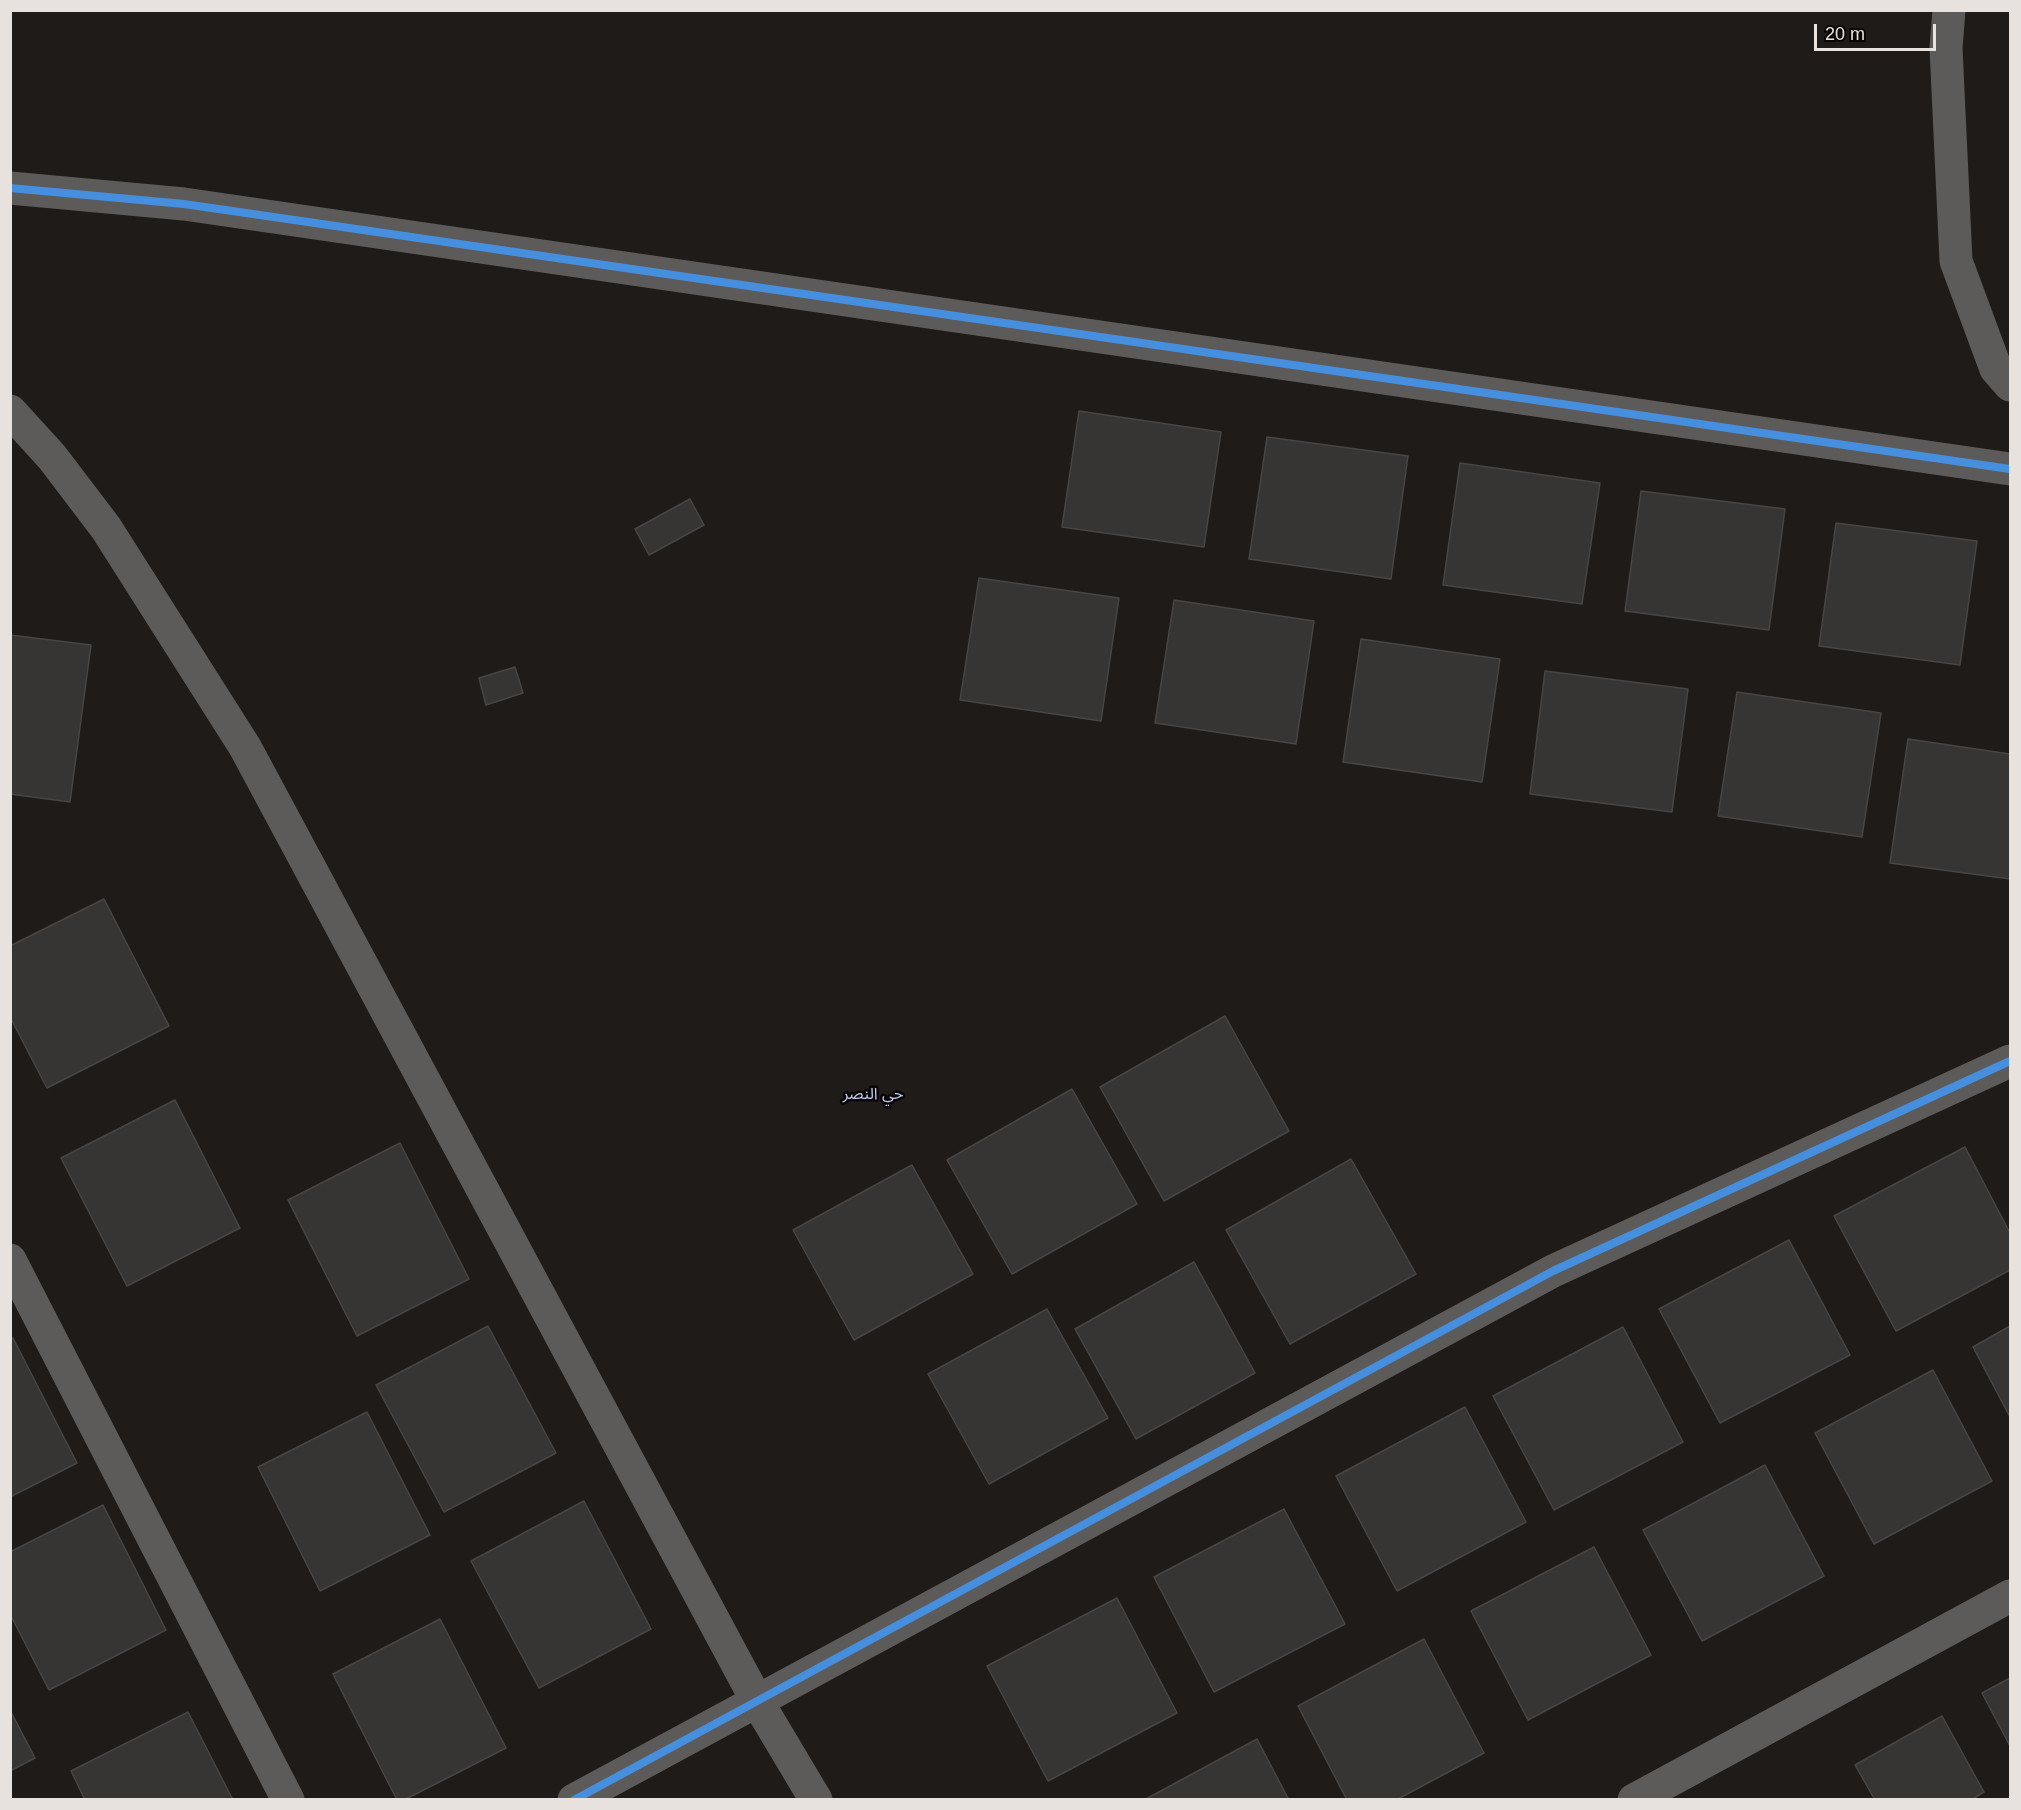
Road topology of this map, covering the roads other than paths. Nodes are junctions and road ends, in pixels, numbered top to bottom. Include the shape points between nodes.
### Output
1 (1948, 10) edge
2 (10, 188) edge
3 (2010, 385) edge
4 (10, 411) edge
5 (2010, 469) edge
6 (2010, 1061) edge
7 (10, 1260) edge
8 (2010, 1596) edge
9 (757, 1701) junction
10 (288, 1800) edge
11 (574, 1800) edge
12 (816, 1800) edge
13 (1634, 1800) edge

1 - 3 street via 1946,77 1956,261 1996,369
2 - 5 street via 196,206
4 - 9 street via 52,457 106,528 245,747
6 - 9 street via 1553,1271
7 - 10 street
8 - 13 street
9 - 11 street
9 - 12 street

